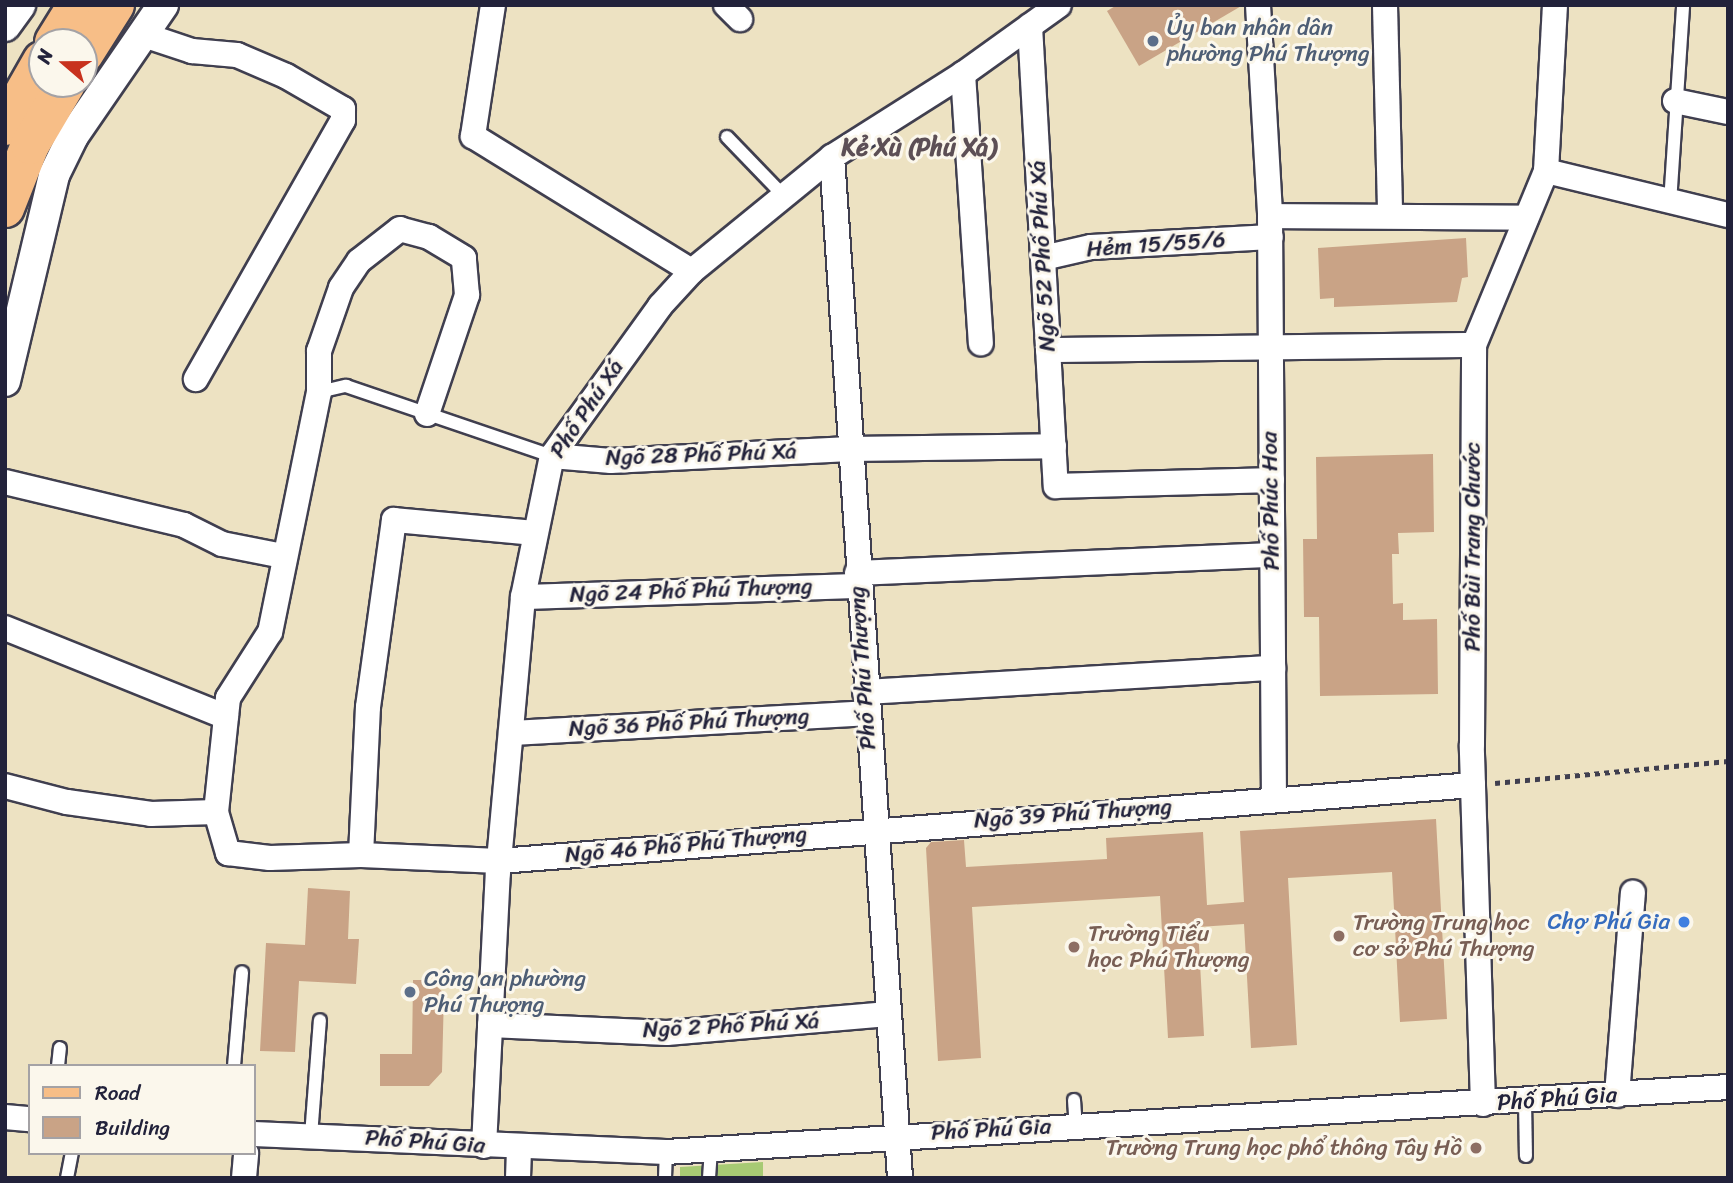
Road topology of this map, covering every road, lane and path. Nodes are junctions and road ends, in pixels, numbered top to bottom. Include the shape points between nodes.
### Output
1 (20, 5) edge
2 (77, 5) edge
3 (115, 5) edge
4 (163, 5) edge
5 (493, 5) edge
6 (1059, 5) edge
7 (1385, 5) edge
8 (1555, 5) edge
9 (1683, 5) edge
10 (1264, 7) edge
11 (5, 26) edge
12 (1030, 26) junction
13 (63, 28) edge
14 (98, 32) edge
15 (144, 35) junction
16 (963, 74) junction
17 (28, 86) edge
18 (58, 98) edge
19 (1675, 101) junction
20 (1728, 112) edge
21 (5, 126) edge
22 (727, 137) dead end
23 (832, 157) junction
24 (1546, 171) junction
25 (784, 196) junction
26 (1670, 203) junction
27 (5, 208) edge
28 (1728, 215) edge
29 (1390, 216) junction
30 (1526, 218) junction
31 (1270, 227) junction
32 (1043, 258) junction
33 (692, 271) junction
34 (981, 343) dead end
35 (1474, 345) junction
36 (1048, 350) junction
37 (1268, 350) junction
38 (196, 379) dead end
39 (5, 381) edge
40 (319, 392) junction
41 (427, 414) junction
42 (1054, 446) junction
43 (850, 449) junction
44 (552, 456) junction
45 (1272, 480) junction
46 (5, 482) edge
47 (533, 533) junction
48 (1272, 555) junction
49 (283, 556) junction
50 (858, 580) junction
51 (523, 597) junction
52 (5, 628) edge
53 (1273, 668) junction
54 (866, 702) junction
55 (226, 717) junction
56 (511, 733) junction
57 (1728, 761) edge
58 (1473, 785) junction
59 (5, 786) edge
60 (1273, 798) junction
61 (216, 812) junction
62 (873, 829) junction
63 (361, 855) junction
64 (499, 861) junction
65 (1633, 893) dead end
66 (242, 972) dead end
67 (888, 1014) junction
68 (320, 1020) dead end
69 (490, 1025) junction
70 (60, 1048) dead end
71 (58, 1064) edge
72 (234, 1064) edge
73 (1728, 1087) edge
74 (1617, 1094) junction
75 (1074, 1100) dead end
76 (1525, 1101) junction
77 (1483, 1104) junction
78 (5, 1117) edge
79 (28, 1119) edge
80 (1076, 1126) junction
81 (256, 1134) edge
82 (897, 1135) junction
83 (311, 1136) junction
84 (484, 1146) junction
85 (519, 1148) junction
86 (711, 1149) junction
87 (666, 1152) junction
88 (72, 1155) edge
89 (246, 1155) edge
90 (1526, 1156) dead end
91 (66, 1178) edge
92 (244, 1178) edge
93 (518, 1178) edge
94 (666, 1178) edge
95 (709, 1178) edge
96 (900, 1178) edge

1 - 11 street
2 - 13 main road
3 - 14 main road
4 - 15 street
5 - 33 street via 473,136
6 - 12 street, Phố Phú Xá
7 - 29 street
8 - 24 street, Phố Bùi Trang Chước
9 - 19 lane
10 - 31 street, Phố Phúc Hoa
12 - 16 street, Phố Phú Xá
12 - 32 street, Ngõ 52 Phố Phú Xá
15 - 38 street via 192,51 237,55 286,76 343,109 344,120
15 - 39 street via 73,136 54,174
16 - 23 street, Phố Phú Xá
16 - 34 street
17 - 21 main road
18 - 27 main road via 30,145
19 - 20 street
19 - 26 lane
22 - 25 lane
23 - 25 street, Phố Phú Xá
23 - 43 street, Phố Phú Thượng
24 - 26 street
24 - 30 street, Phố Bùi Trang Chước
25 - 33 street, Phố Phú Xá
26 - 28 street
29 - 30 street, Hẻm 15/55/6
29 - 31 street, Hẻm 15/55/6
30 - 35 street, Phố Bùi Trang Chước
31 - 32 street, Hẻm 15/55/6 via 1091,247
31 - 37 street, Phố Phúc Hoa
32 - 36 street, Ngõ 52 Phố Phú Xá
33 - 44 street, Phố Phú Xá via 652,317
35 - 37 street
35 - 58 street, Phố Bùi Trang Chước
36 - 37 street
36 - 42 street, Ngõ 52 Phố Phú Xá
37 - 45 street, Phố Phúc Hoa
40 - 41 lane via 346,386
40 - 41 street via 319,351 341,288 359,261 400,229 429,237 464,258 467,295
40 - 49 street
41 - 44 lane
42 - 43 street, Ngõ 28 Phố Phú Xá
42 - 45 street, Ngõ 52 Phố Phú Xá via 1056,486
43 - 44 street, Ngõ 28 Phố Phú Xá via 611,461
43 - 50 street, Phố Phú Thượng
44 - 47 street, Phố Phú Xá
45 - 48 street, Phố Phúc Hoa
46 - 49 street via 184,525 222,544
47 - 51 street, Phố Phú Xá
47 - 63 street via 394,520 368,708
48 - 50 street, Ngõ 24 Phố Phú Thượng
48 - 53 street, Phố Phúc Hoa
49 - 55 street via 270,632 228,698
50 - 51 street, Ngõ 24 Phố Phú Thượng
50 - 54 street, Phố Phú Thượng
51 - 56 street, Phố Phú Xá
52 - 55 street
53 - 54 street, Ngõ 36 Phố Phú Thượng
53 - 60 street, Phố Phúc Hoa
54 - 56 street, Ngõ 36 Phố Phú Thượng
54 - 62 street, Phố Phú Thượng
55 - 61 street
56 - 64 street, Phố Phú Xá
57 - 58 path
58 - 60 street
58 - 77 street, Phố Bùi Trang Chước
59 - 61 street via 67,802 151,814
60 - 62 street, Ngõ 39 Phú Thượng
61 - 63 street, Ngõ 46 Phố Phú Thượng via 229,853 270,858
62 - 64 street, Ngõ 46 Phố Phú Thượng
62 - 67 street, Phố Phú Thượng
63 - 64 street, Ngõ 46 Phố Phú Thượng
64 - 69 street, Phố Phú Xá
65 - 74 street
66 - 72 lane
67 - 69 street, Ngõ 2 Phố Phú Xá via 667,1033
67 - 82 street, Phố Phú Thượng
68 - 83 lane
69 - 84 street, Phố Phú Xá
70 - 71 lane
73 - 74 street, Phố Phú Gia
74 - 76 street, Phố Phú Gia
75 - 80 lane
76 - 77 street, Phố Phú Gia
76 - 90 lane
77 - 80 street, Phố Phú Gia
78 - 79 street
80 - 82 street, Phố Phú Gia
81 - 83 street, Phố Phú Gia
82 - 86 street, Phố Phú Gia
82 - 96 street, Phố Phú Thượng
83 - 84 street, Phố Phú Gia
84 - 85 street, Phố Phú Gia
85 - 87 street, Phố Phú Gia
85 - 93 street
86 - 87 street, Phố Phú Gia
86 - 95 lane
87 - 94 lane
88 - 91 lane
89 - 92 street

